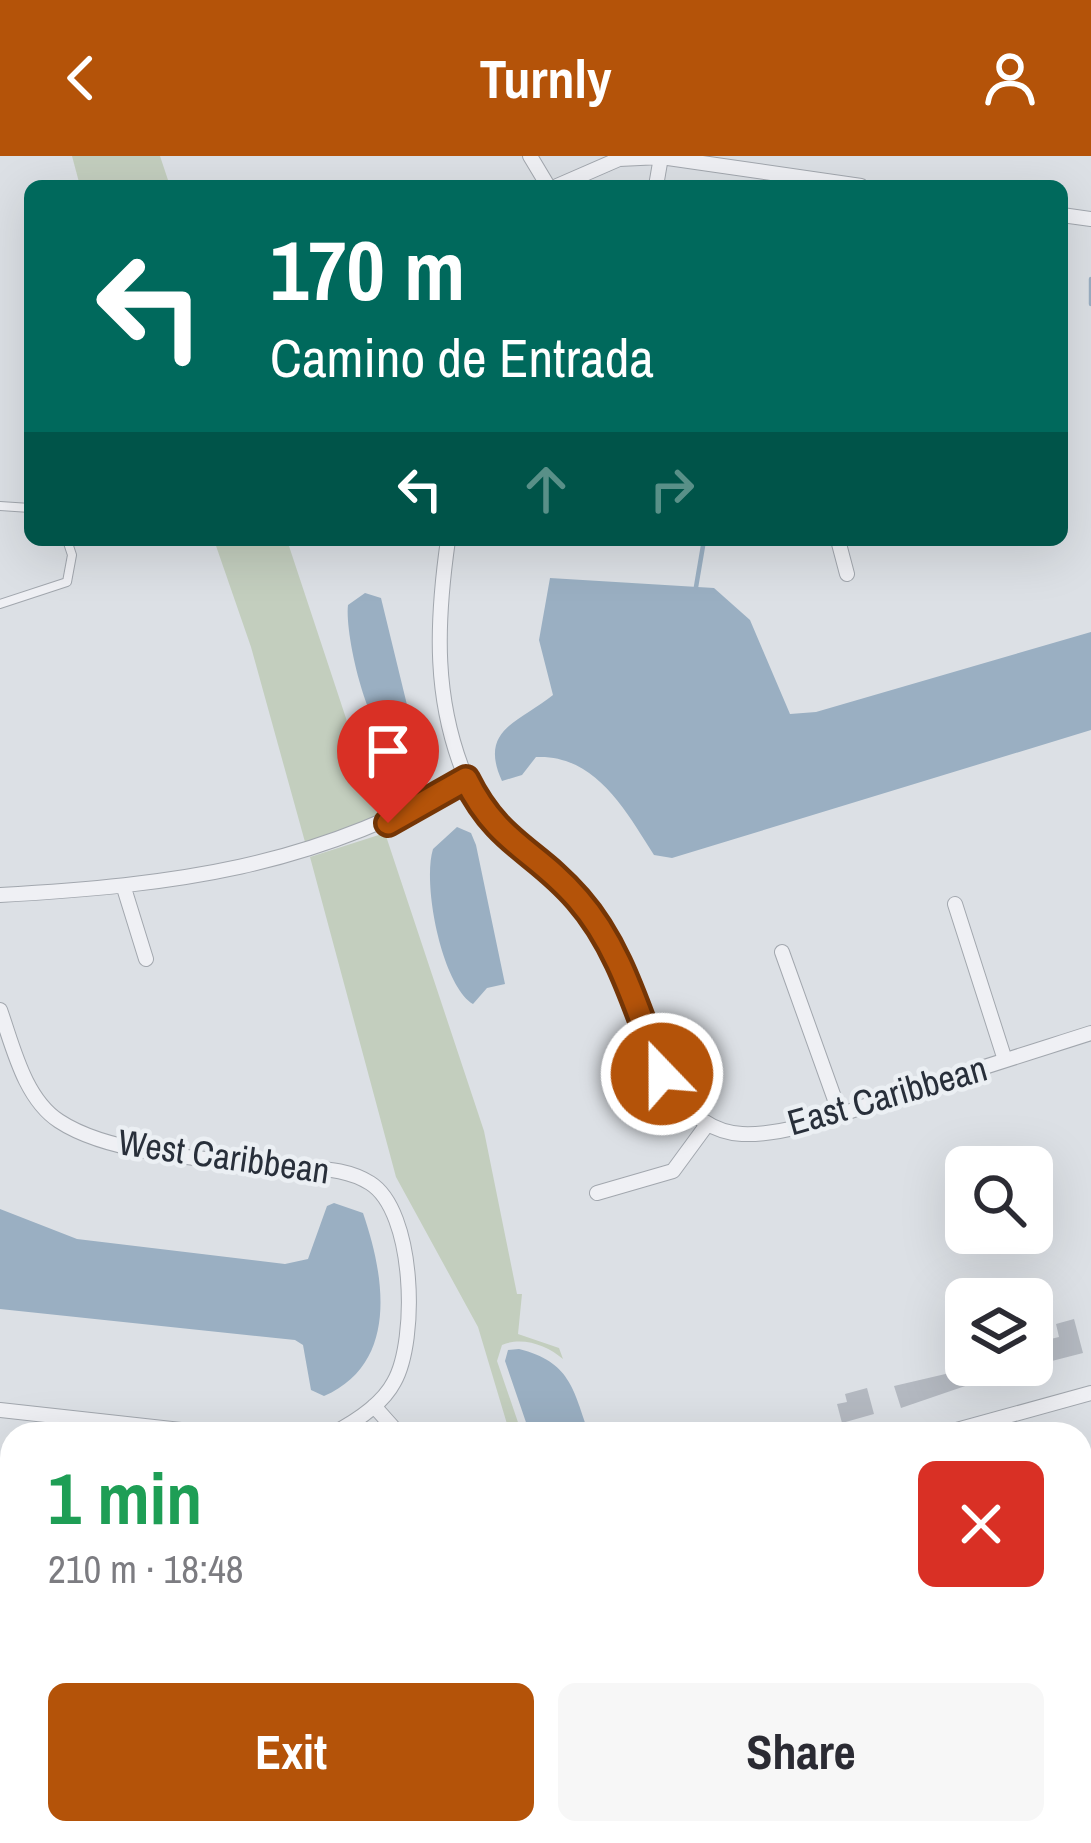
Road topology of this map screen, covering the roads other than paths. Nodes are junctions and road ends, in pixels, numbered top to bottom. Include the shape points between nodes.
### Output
1 (661, 157) edge
2 (567, 180) edge
3 (817, 180) edge
4 (69, 546) edge
5 (447, 546) edge
6 (840, 546) edge
7 (847, 574) dead end
8 (0, 604) edge
9 (466, 779) junction
10 (124, 888) junction
11 (0, 895) edge
12 (955, 904) dead end
13 (782, 952) dead end
14 (146, 959) dead end
15 (0, 1010) edge
16 (1091, 1033) edge
17 (1005, 1060) junction
18 (840, 1114) junction
19 (706, 1126) junction
20 (597, 1192) dead end
21 (1091, 1393) edge
22 (374, 1406) junction
23 (0, 1410) edge
24 (52, 1422) edge
25 (350, 1422) edge
26 (388, 1422) edge
27 (986, 1422) edge

1 - 2 street via 619,159
1 - 3 street
4 - 8 lane via 67,582
5 - 9 street via 436,646
6 - 7 street
9 - 10 street via 345,839 220,873
9 - 19 street via 484,817 579,900 613,948 662,1074
10 - 11 street
10 - 14 street
12 - 17 street
13 - 18 street
15 - 22 street, West Caribbean via 27,1083 56,1120 133,1147 340,1170 374,1185 406,1251 408,1307 396,1380
16 - 17 street, East Caribbean
17 - 18 street, East Caribbean
18 - 19 street, East Caribbean via 743,1134
19 - 20 street via 673,1171
21 - 27 street
22 - 25 street, West Caribbean
22 - 26 street
23 - 24 street

